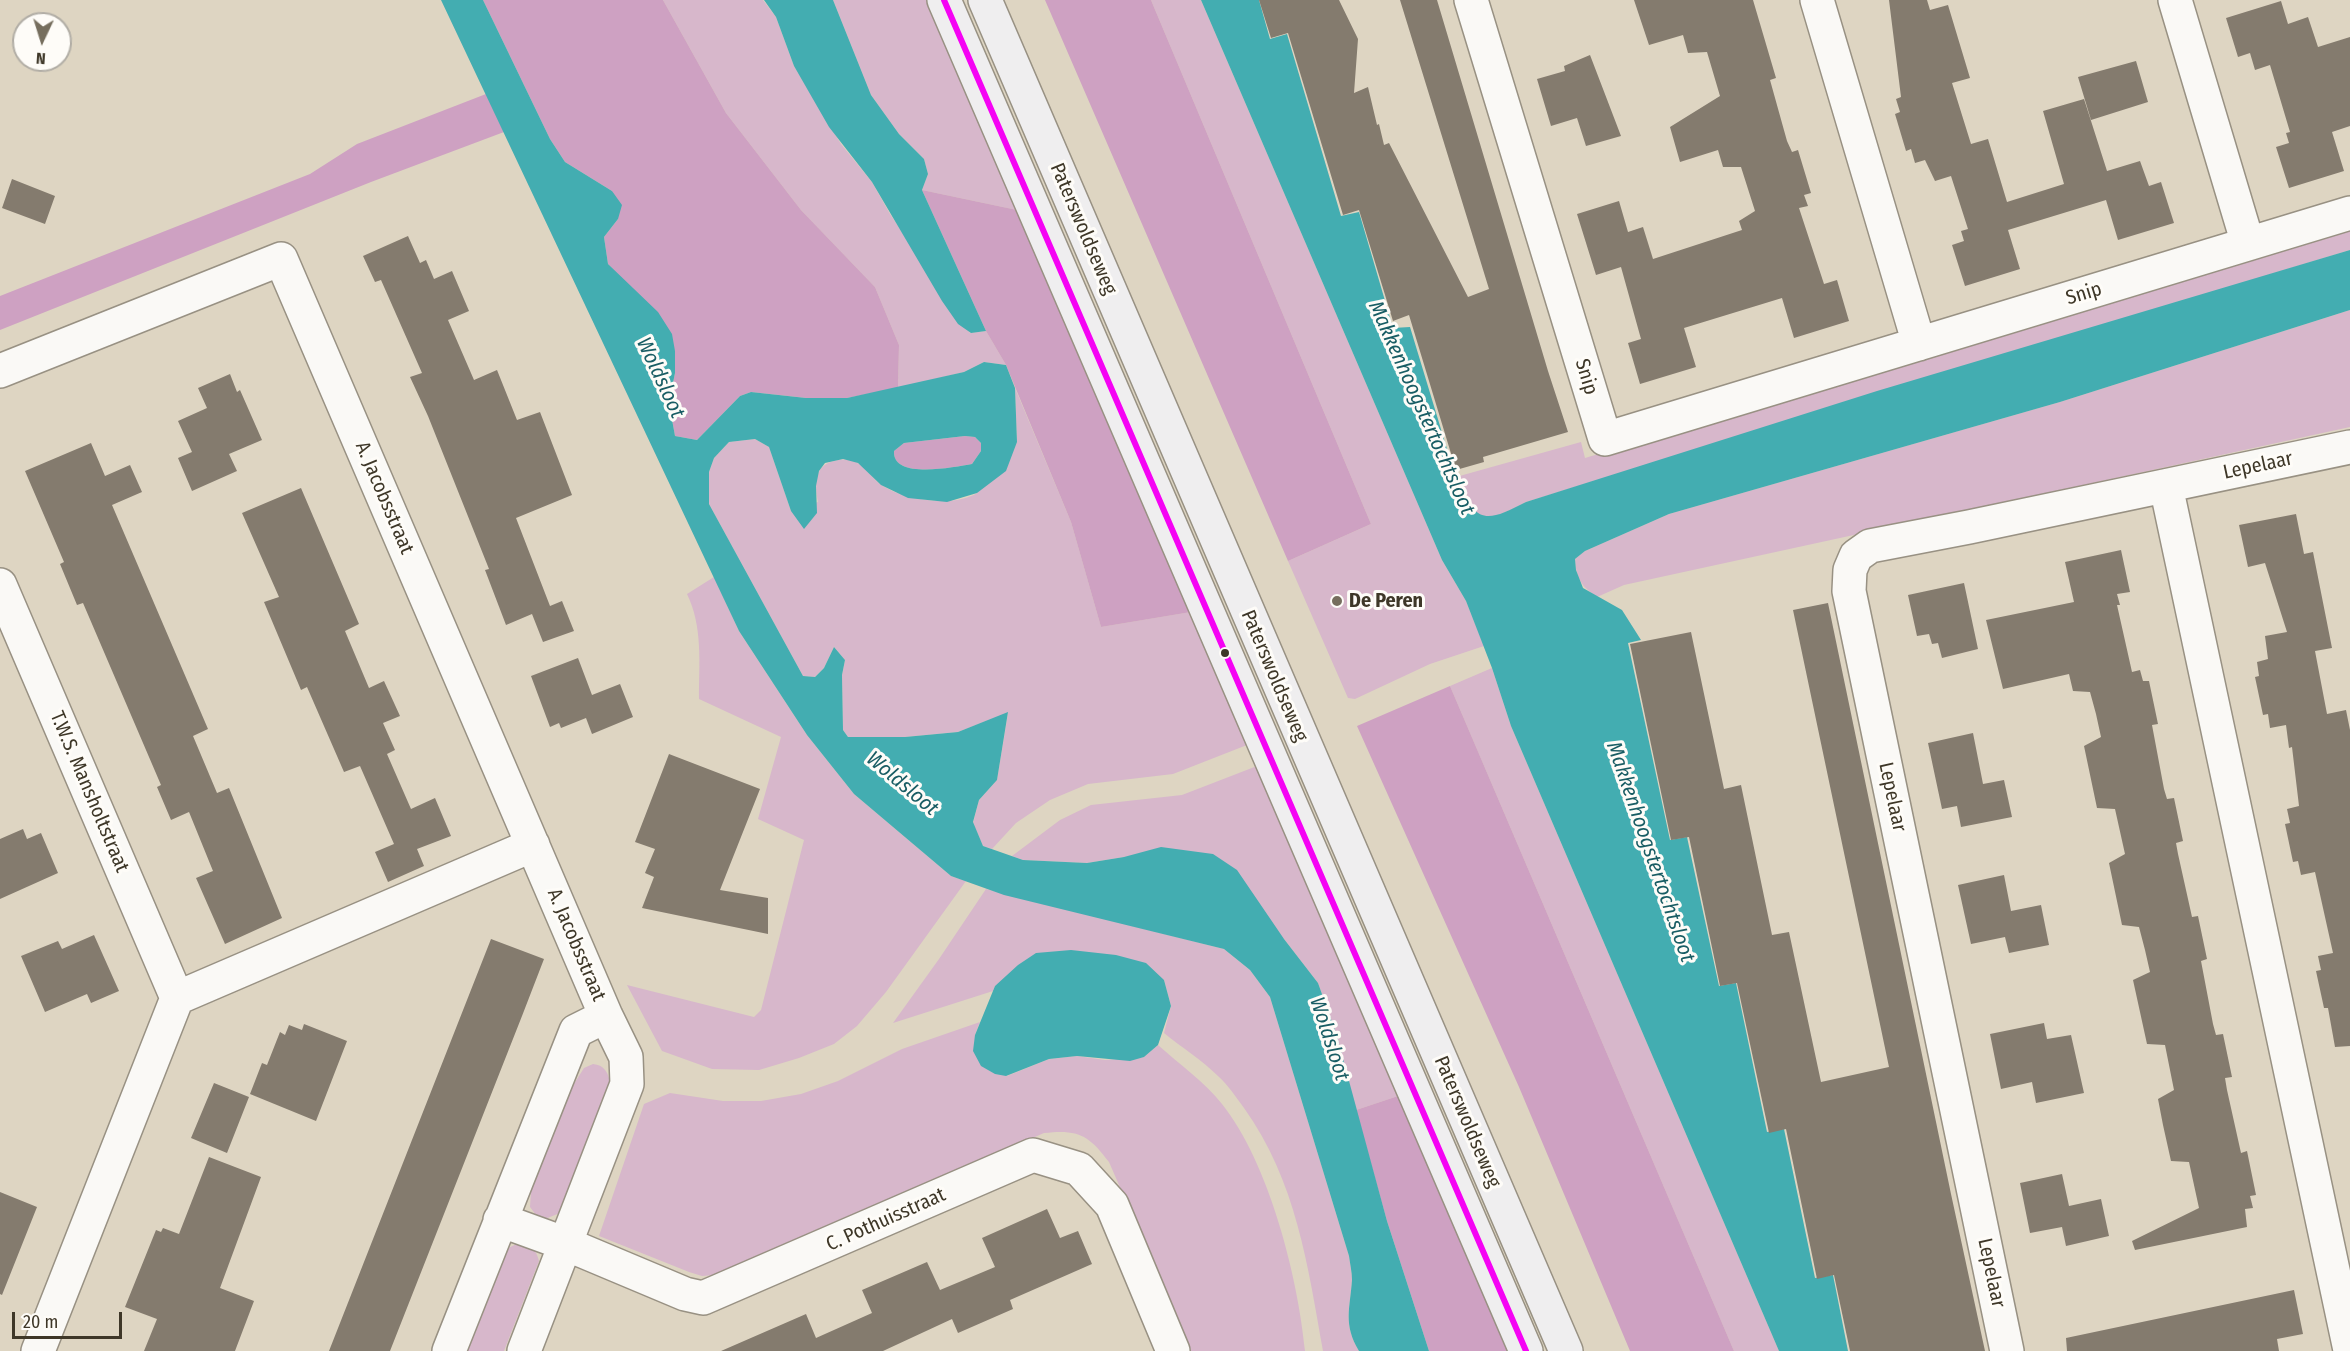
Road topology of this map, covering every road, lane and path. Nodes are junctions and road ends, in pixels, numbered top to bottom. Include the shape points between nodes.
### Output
1 (944, 0) edge
2 (985, 0) edge
3 (1471, 0) edge
4 (1816, 0) edge
5 (2175, 0) edge
6 (2350, 213) edge
7 (2248, 244) junction
8 (1919, 344) junction
9 (0, 370) edge
10 (2350, 447) edge
11 (2166, 486) junction
12 (0, 585) edge
13 (533, 845) junction
14 (177, 998) junction
15 (606, 1016) junction
16 (501, 1220) junction
17 (567, 1244) junction
18 (2350, 1350) edge
19 (38, 1351) edge
20 (449, 1351) edge
21 (524, 1351) edge
22 (1173, 1351) edge
23 (1526, 1351) edge
24 (1566, 1351) edge
25 (2007, 1351) edge

1 - 23 main road, Paterswoldseweg
2 - 24 main road, Paterswoldseweg
3 - 8 street, Snip via 1605,439
4 - 8 street
5 - 7 street
6 - 7 street, Snip
7 - 8 street, Snip
9 - 13 street, A. Jacobsstraat via 281,259
10 - 11 street, Lepelaar
11 - 18 street
11 - 25 street, Lepelaar via 1870,546 1856,556 1850,570 1849,591
12 - 14 street, T.W.S. Mansholtstraat
13 - 14 street
13 - 15 street, A. Jacobsstraat
14 - 19 street
15 - 16 street, A. Jacobsstraat via 576,1031
15 - 17 street, A. Jacobsstraat via 626,1057 627,1084
16 - 17 street, C. Pothuisstraat
16 - 20 street, A. Jacobsstraat
17 - 21 street, A. Jacobsstraat
17 - 22 street, C. Pothuisstraat via 703,1298 1033,1155 1079,1169 1112,1204

